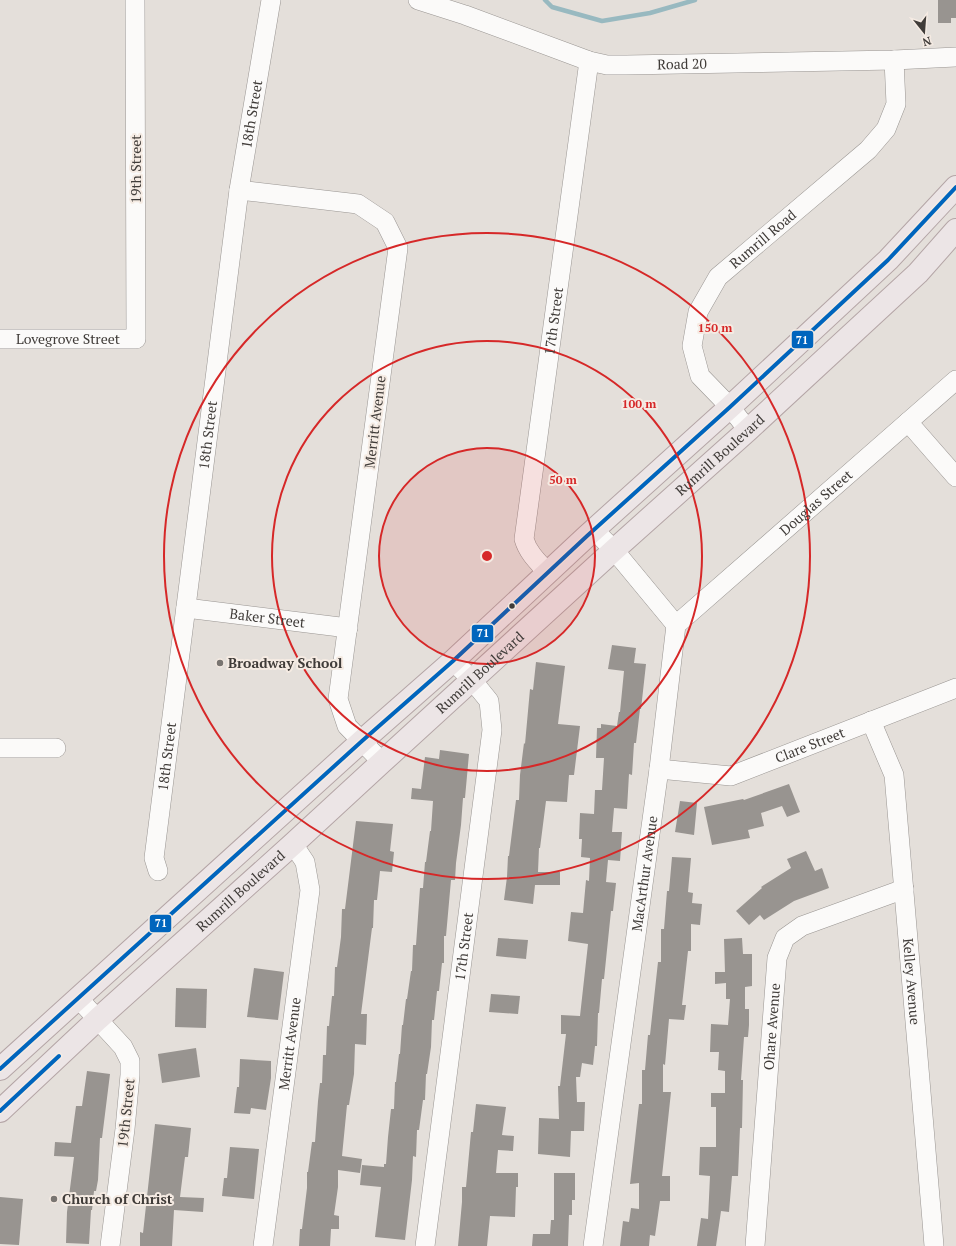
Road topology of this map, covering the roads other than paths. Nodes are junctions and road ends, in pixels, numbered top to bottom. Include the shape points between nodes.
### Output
1 (136, 0) edge
2 (271, 0) edge
3 (418, 0) edge
4 (956, 57) edge
5 (894, 60) junction
6 (589, 61) junction
7 (956, 186) edge
8 (239, 190) junction
9 (956, 230) edge
10 (0, 339) edge
11 (136, 339) joint
12 (956, 380) edge
13 (730, 407) junction
14 (908, 422) junction
15 (748, 430) junction
16 (956, 477) edge
17 (594, 530) junction
18 (614, 550) junction
19 (548, 573) junction
20 (186, 608) junction
21 (676, 625) junction
22 (348, 628) junction
23 (453, 661) junction
24 (472, 680) junction
25 (956, 688) edge
26 (871, 721) junction
27 (362, 741) junction
28 (0, 748) edge
29 (56, 748) dead end
30 (382, 762) junction
31 (659, 769) junction
32 (293, 844) junction
33 (158, 871) dead end
34 (904, 889) junction
35 (78, 998) junction
36 (98, 1019) junction
37 (0, 1069) edge
38 (0, 1111) edge
39 (110, 1246) edge
40 (263, 1246) edge
41 (425, 1246) edge
42 (593, 1246) edge
43 (755, 1246) edge
44 (934, 1246) edge

1 - 11 street, 19th Street
2 - 8 street, 18th Street
3 - 6 street, Road 20
4 - 5 street, Road 20
5 - 6 street, Road 20 via 626,65 607,65
5 - 13 street, Rumrill Road via 896,104 886,129 868,150 718,277 698,312 692,346 700,376
6 - 19 street, 17th Street via 524,539 531,555
7 - 13 main road, Rumrill Boulevard via 888,260
8 - 20 street, 18th Street
8 - 22 street, Merritt Avenue via 358,204 385,222 398,248
9 - 15 main road, Rumrill Boulevard via 918,274
10 - 11 street, Lovegrove Street
12 - 14 street, Douglas Street
13 - 15 street, Rumrill Road
13 - 17 main road, Rumrill Boulevard
14 - 16 street
14 - 21 street, Douglas Street
15 - 18 main road, Rumrill Boulevard
17 - 18 street
17 - 19 main road, Rumrill Boulevard
18 - 21 street
18 - 24 main road, Rumrill Boulevard
19 - 23 main road, Rumrill Boulevard
20 - 22 street, Baker Street
20 - 33 street, 18th Street via 154,858
21 - 31 street, MacArthur Avenue
22 - 27 street, Merritt Avenue via 338,699 347,726
23 - 24 street, 17th Street
23 - 27 main road, Rumrill Boulevard
24 - 30 main road, Rumrill Boulevard
24 - 41 street, 17th Street via 488,701 492,730
25 - 26 street, Clare Street
26 - 31 street, Clare Street via 730,776
26 - 34 street, Kelley Avenue via 894,775
27 - 30 street, Merritt Avenue
27 - 35 main road, Rumrill Boulevard
28 - 29 street
30 - 32 main road, Rumrill Boulevard
31 - 42 street, MacArthur Avenue
32 - 36 main road, Rumrill Boulevard
32 - 40 street, Merritt Avenue via 305,862 310,890
34 - 43 street, Ohare Avenue via 802,926 785,938 777,958
34 - 44 street, Kelley Avenue
35 - 36 street, 19th Street
35 - 37 main road, Rumrill Boulevard
36 - 38 main road, Rumrill Boulevard
36 - 39 street, 19th Street via 123,1047 130,1061 125,1129

